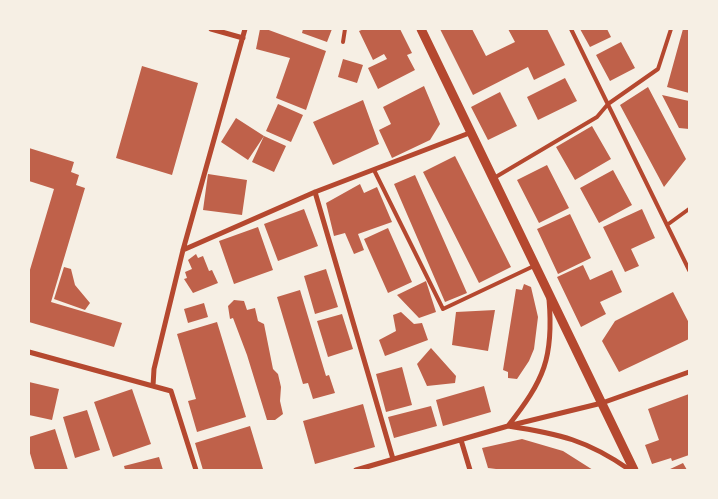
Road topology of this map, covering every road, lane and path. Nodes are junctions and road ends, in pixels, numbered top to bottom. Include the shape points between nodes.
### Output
1 (211, 29) edge
2 (245, 29) edge
3 (345, 29) edge
4 (421, 29) edge
5 (571, 29) edge
6 (671, 29) edge
7 (243, 38) junction
8 (343, 42) dead end
9 (608, 104) junction
10 (472, 132) junction
11 (374, 170) junction
12 (494, 178) junction
13 (315, 192) junction
14 (689, 209) edge
15 (667, 225) junction
16 (183, 250) junction
17 (536, 265) junction
18 (689, 270) edge
19 (548, 291) junction
20 (29, 352) edge
21 (689, 372) edge
22 (153, 386) junction
23 (602, 402) junction
24 (508, 426) junction
25 (461, 440) junction
26 (394, 459) junction
27 (196, 470) edge
28 (356, 470) edge
29 (470, 470) edge
30 (630, 470) edge
31 (634, 470) edge

1 - 7 street
2 - 7 street
3 - 8 lane
4 - 10 street
5 - 9 lane
6 - 9 lane via 658,69
7 - 16 street
9 - 12 lane via 597,117
9 - 15 lane
10 - 11 street
10 - 12 street
11 - 13 street
11 - 17 lane via 443,309
12 - 17 street
13 - 16 street
13 - 26 street
14 - 15 lane
15 - 18 lane
16 - 22 street via 154,369
17 - 19 street
19 - 23 street
19 - 24 street via 550,351 542,376
20 - 22 street
21 - 23 street
22 - 27 street via 171,392
23 - 24 street
23 - 31 street
24 - 25 street
24 - 30 street via 578,441 602,451
25 - 26 street
25 - 29 street
26 - 28 street

